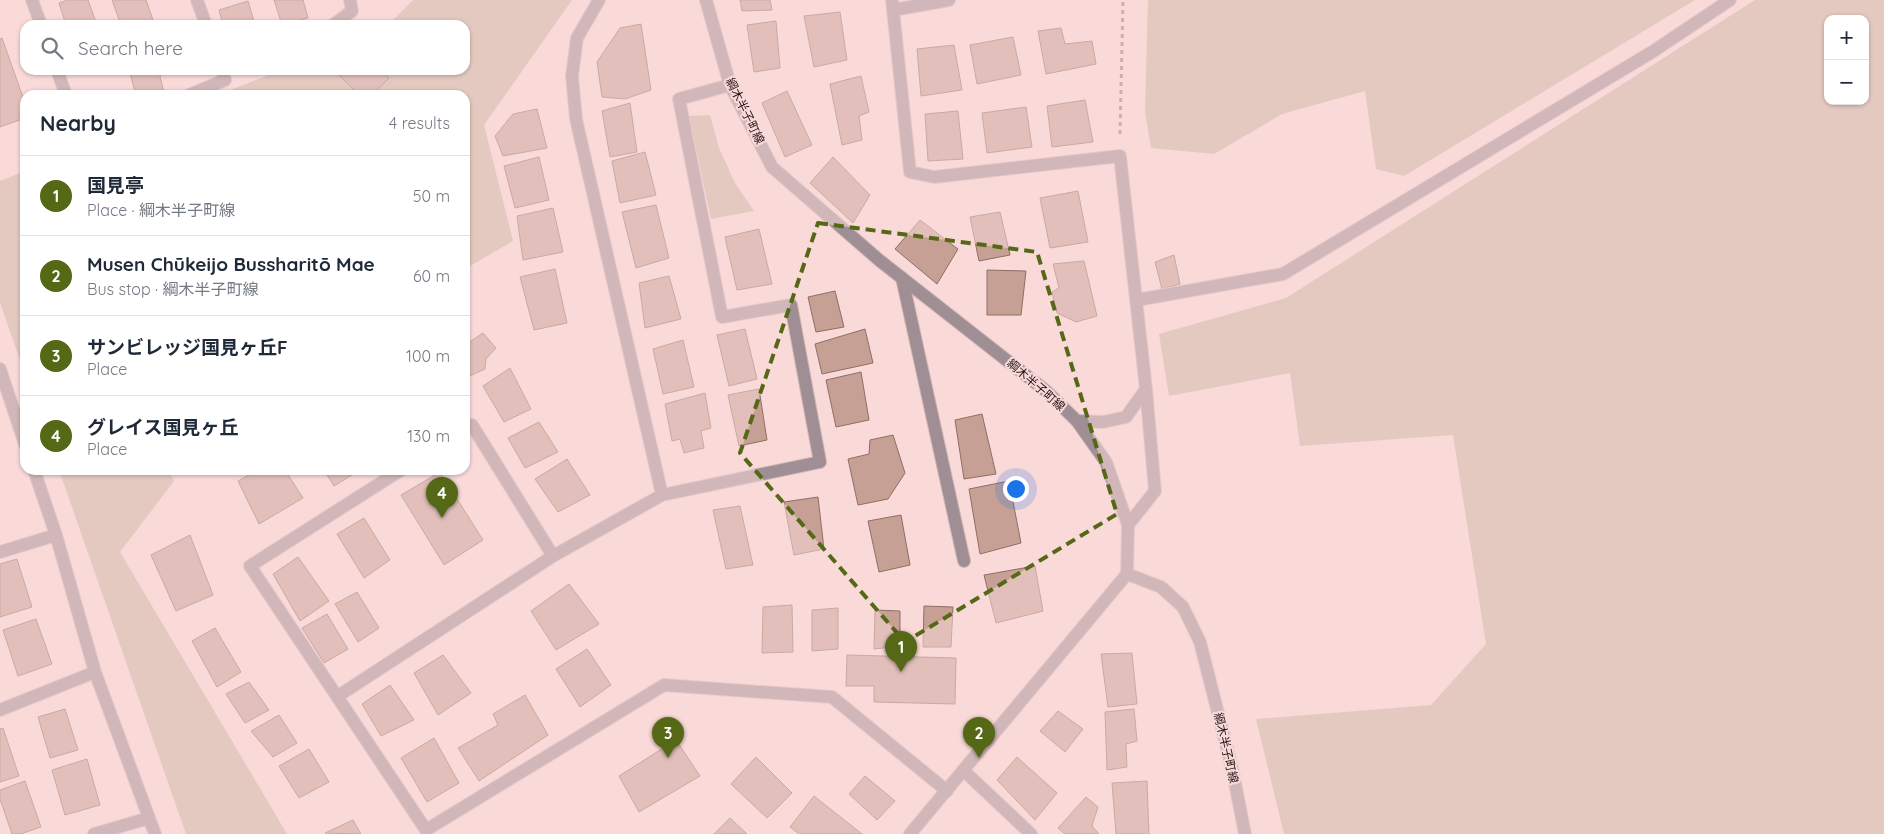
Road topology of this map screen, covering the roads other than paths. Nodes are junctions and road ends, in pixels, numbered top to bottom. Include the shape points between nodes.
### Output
1 (32, 0) edge
2 (197, 0) edge
3 (350, 0) edge
4 (599, 0) edge
5 (706, 0) edge
6 (949, 0) edge
7 (1730, 0) edge
8 (892, 5) edge
9 (39, 20) edge
10 (204, 20) edge
11 (340, 20) edge
12 (59, 75) edge
13 (224, 75) edge
14 (730, 85) junction
15 (64, 90) edge
16 (201, 90) edge
17 (902, 278) junction
18 (1137, 300) junction
19 (0, 369) edge
20 (1146, 389) junction
21 (5, 398) edge
22 (1077, 422) junction
23 (470, 426) edge
24 (20, 432) edge
25 (36, 475) edge
26 (393, 475) edge
27 (662, 495) junction
28 (1128, 525) junction
29 (56, 535) junction
30 (0, 552) edge
31 (554, 556) junction
32 (964, 561) dead end
33 (1127, 574) junction
34 (95, 672) junction
35 (338, 696) junction
36 (0, 710) edge
37 (963, 770) junction
38 (947, 791) junction
39 (149, 818) junction
40 (94, 834) edge
41 (154, 834) edge
42 (910, 834) edge
43 (1031, 834) edge
44 (1246, 834) edge

1 - 9 street
2 - 10 street
3 - 11 street via 352,11
4 - 27 street via 577,38 572,76 576,120
5 - 14 street, 綱木半子町線
6 - 8 street
7 - 18 street via 1652,52 1283,274
8 - 18 street via 910,172 934,177 1120,156
12 - 15 street
13 - 16 street via 225,80
14 - 17 street, 綱木半子町線 via 772,167
14 - 27 street via 679,99 722,318 791,305 820,462
17 - 22 street, 綱木半子町線 via 1046,391
17 - 32 street
18 - 20 street
19 - 21 street
20 - 22 street via 1126,417 1103,422
20 - 28 street via 1155,491
21 - 24 street
22 - 28 street, 綱木半子町線 via 1106,462
23 - 31 street
25 - 29 street
26 - 35 street via 250,566
27 - 31 street
28 - 33 street, 綱木半子町線
29 - 30 street
29 - 34 street
31 - 35 street
33 - 37 street
33 - 44 street, 綱木半子町線 via 1162,587 1183,607 1200,642
34 - 36 street
34 - 39 street
35 - 38 street via 426,830 664,685 832,697
37 - 38 street
37 - 43 street
38 - 42 street
39 - 40 street
39 - 41 street

